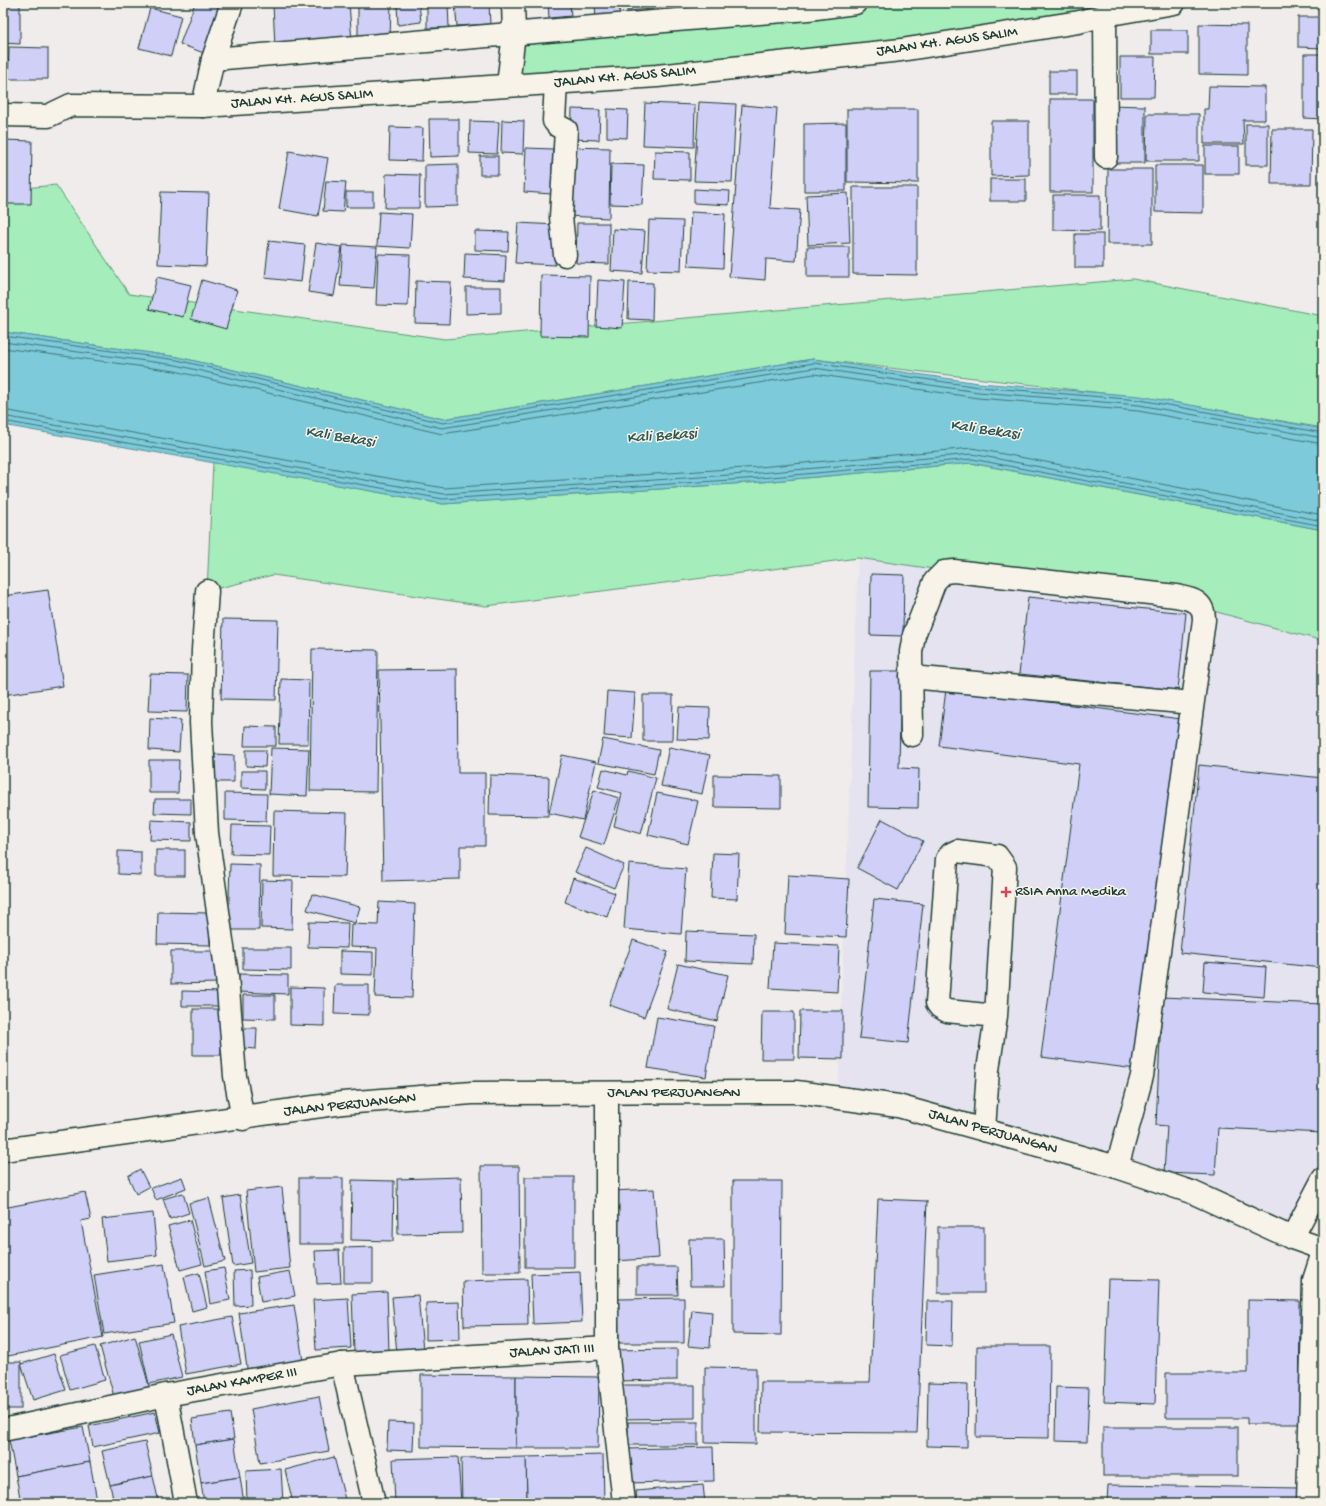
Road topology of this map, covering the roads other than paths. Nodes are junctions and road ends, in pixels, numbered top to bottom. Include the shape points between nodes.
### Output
1 (232, 3) edge
2 (513, 3) edge
3 (855, 3) edge
4 (1174, 3) edge
5 (1105, 15) junction
6 (514, 33) junction
7 (213, 59) junction
8 (556, 82) junction
9 (508, 85) junction
10 (204, 106) junction
11 (3, 115) edge
12 (1106, 157) dead end
13 (566, 255) dead end
14 (207, 591) dead end
15 (912, 677) junction
16 (1192, 703) junction
17 (912, 735) dead end
18 (996, 1016) junction
19 (607, 1094) junction
20 (243, 1118) junction
21 (984, 1130) junction
22 (3, 1150) edge
23 (1117, 1168) junction
24 (1323, 1179) edge
25 (1292, 1238) junction
26 (1323, 1250) edge
27 (607, 1348) junction
28 (342, 1364) junction
29 (166, 1395) junction
30 (3, 1430) edge
31 (186, 1503) edge
32 (374, 1503) edge
33 (624, 1503) edge
34 (1308, 1503) edge

1 - 7 street
2 - 6 street
3 - 6 street
4 - 5 street, JALAN KH. AGUS SALIM
5 - 8 street, JALAN KH. AGUS SALIM via 1079,22 901,50 658,76
5 - 12 street
6 - 7 street
6 - 9 street
7 - 10 street
8 - 9 street, JALAN KH. AGUS SALIM
8 - 13 street via 554,121 566,130 560,217
9 - 10 street, JALAN KH. AGUS SALIM
10 - 11 street, JALAN KH. AGUS SALIM via 71,105 48,116
14 - 20 street via 201,722 207,833 227,976 235,1076
15 - 16 street
15 - 16 street via 911,652 914,635 935,581 944,572 954,571 1194,600 1199,603 1204,615
15 - 17 street
16 - 23 street via 1142,1076
18 - 18 street via 1005,868 997,856 958,851 947,859 937,1002 946,1011
18 - 21 street via 988,1070
19 - 20 street, JALAN PERJUANGAN via 472,1093 343,1103
19 - 21 street, JALAN PERJUANGAN via 796,1092 898,1106
19 - 27 street
20 - 22 street, JALAN PERJUANGAN
21 - 23 street, JALAN PERJUANGAN
23 - 25 street, JALAN PERJUANGAN via 1194,1193
24 - 25 street
25 - 26 street, JALAN PERJUANGAN
26 - 34 street via 1314,1280
27 - 28 street, JALAN JATI III
27 - 33 street, JALAN JATI III
28 - 29 street, JALAN KAMPER III
28 - 32 street
29 - 30 street, JALAN KAMPER III
29 - 31 street

